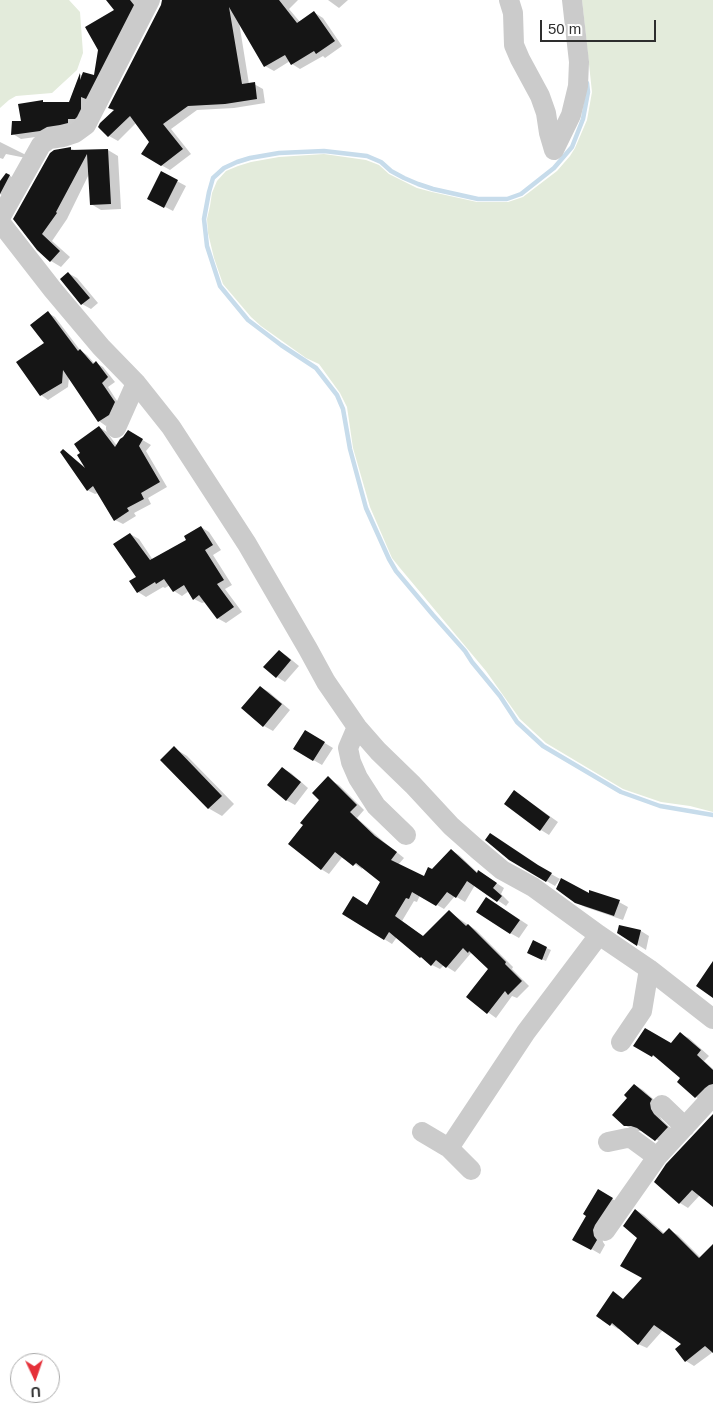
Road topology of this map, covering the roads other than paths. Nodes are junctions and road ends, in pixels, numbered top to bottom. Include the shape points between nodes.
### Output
1 (150, 0) edge
2 (509, 0) edge
3 (572, 0) edge
4 (0, 218) edge
5 (0, 222) edge
6 (136, 383) junction
7 (116, 428) dead end
8 (357, 727) junction
9 (406, 835) dead end
10 (599, 935) junction
11 (649, 968) junction
12 (713, 1019) edge
13 (621, 1042) dead end
14 (713, 1096) edge
15 (662, 1105) dead end
16 (686, 1127) junction
17 (422, 1132) dead end
18 (608, 1142) dead end
19 (449, 1148) junction
20 (658, 1157) junction
21 (471, 1170) dead end
22 (605, 1231) dead end

1 - 4 street via 86,125 75,133 49,139 41,145
2 - 3 street via 513,13 514,45 540,96 554,150 571,116 578,86 579,62
5 - 6 street via 101,347
6 - 7 street
6 - 8 street via 170,427 247,544 326,682
8 - 9 street via 348,748 358,778 376,806
8 - 10 street via 477,849 502,870 533,887
10 - 11 street
10 - 19 street via 526,1032
11 - 12 street
11 - 13 street via 642,1011
14 - 16 street
15 - 16 street
16 - 20 street
17 - 19 street
18 - 20 street via 631,1138
19 - 21 street
20 - 22 street

